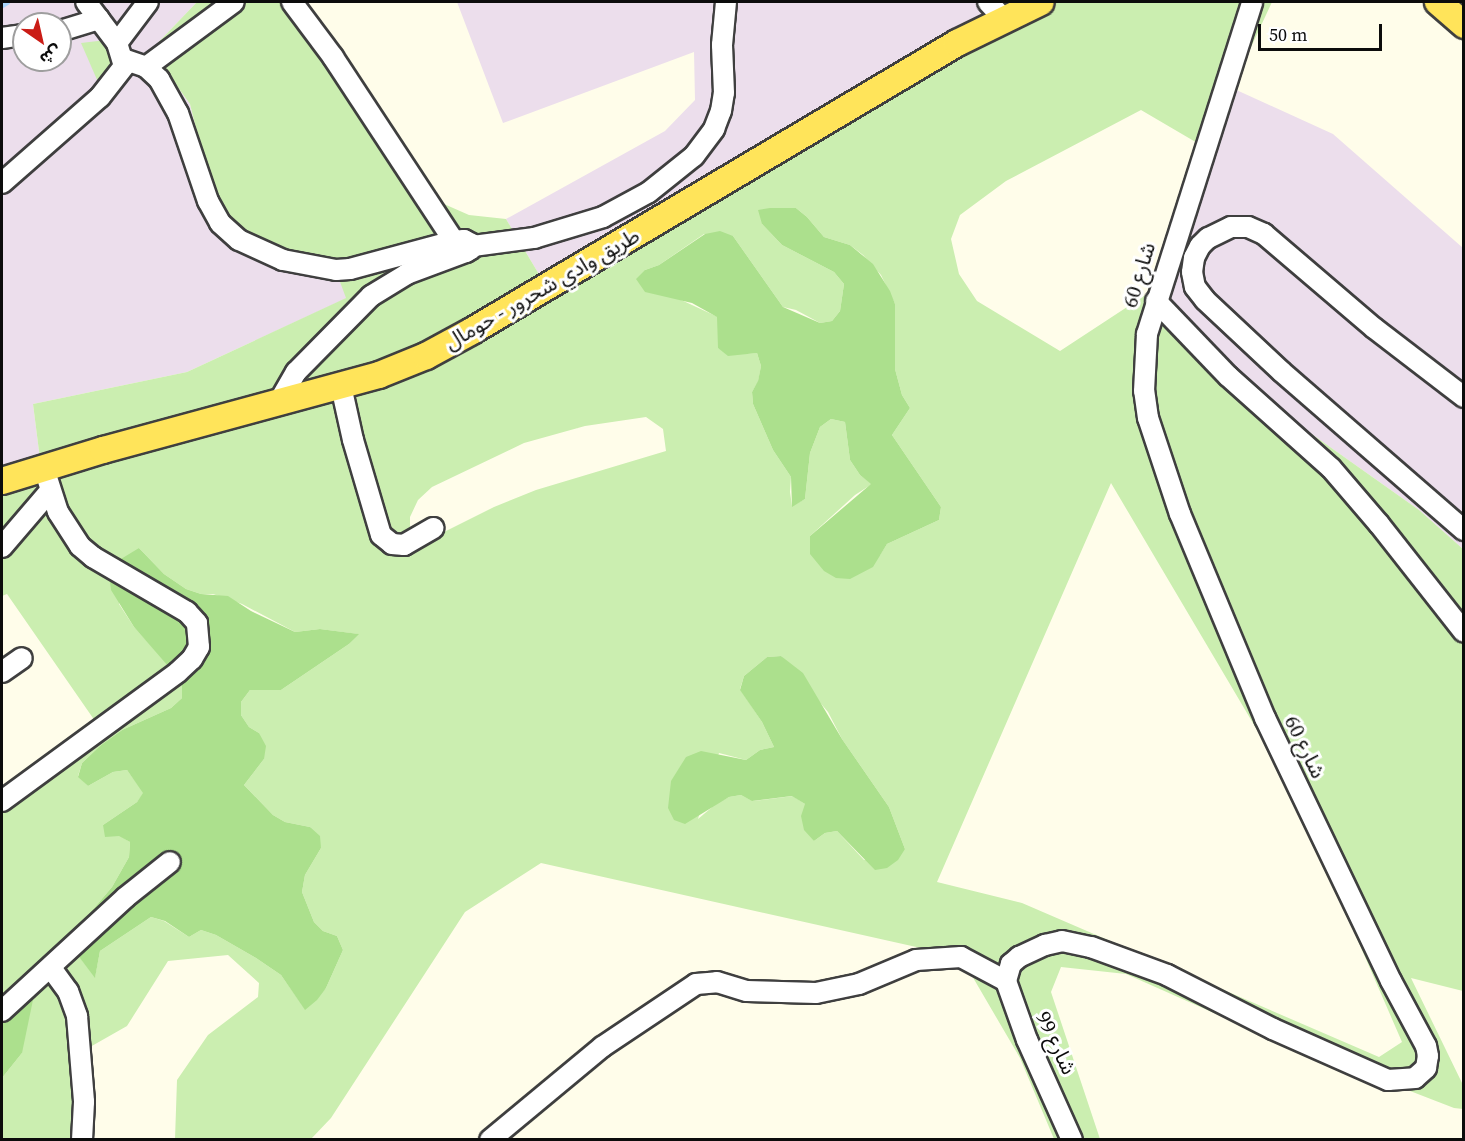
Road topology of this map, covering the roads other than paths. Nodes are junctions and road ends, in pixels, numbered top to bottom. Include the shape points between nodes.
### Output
1 (86, 2) edge
2 (148, 2) edge
3 (234, 2) edge
4 (292, 2) edge
5 (726, 2) edge
6 (1041, 2) edge
7 (1252, 2) edge
8 (1438, 2) edge
9 (996, 10) edge
10 (99, 19) junction
11 (1464, 25) edge
12 (72, 27) edge
13 (120, 51) junction
14 (146, 67) junction
15 (2, 183) edge
16 (464, 244) junction
17 (1156, 301) junction
18 (341, 386) junction
19 (1464, 397) edge
20 (278, 403) junction
21 (47, 480) junction
22 (2, 481) edge
23 (433, 528) dead end
24 (1464, 530) edge
25 (2, 547) edge
26 (1464, 632) edge
27 (22, 658) dead end
28 (2, 672) edge
29 (2, 801) edge
30 (170, 862) dead end
31 (51, 968) junction
32 (1009, 973) junction
33 (2, 1011) edge
34 (82, 1140) edge
35 (490, 1140) edge
36 (1072, 1140) edge

1 - 10 street
2 - 13 street
3 - 14 street
4 - 16 street
5 - 16 street via 721,111 714,129 694,156 649,192 603,217 534,238
6 - 9 main road, طريق وادي شحرور - حومال
7 - 17 street, شارع 60
8 - 11 main road
9 - 18 main road, طريق وادي شحرور - حومال via 957,43 472,332 426,356
10 - 12 street
10 - 13 street
13 - 14 street
13 - 15 street via 124,66 100,97
14 - 16 street via 159,79 178,113 208,201 220,223 239,240 283,260 336,270
16 - 20 street via 458,256 407,274 371,296 296,372
17 - 26 street via 1228,376 1331,468
17 - 32 street, شارع 60 via 1147,334 1144,391 1158,454 1215,603 1265,718 1426,1046 1426,1068 1414,1077 1388,1080 1293,1039 1167,975 1091,947 1062,941 1045,945 1019,957
18 - 20 main road, طريق وادي شحرور - حومال
18 - 23 street via 381,535 392,544 404,546
19 - 24 street via 1374,328 1264,234 1248,227 1231,227 1200,246 1192,272 1195,287 1205,300
20 - 21 main road, طريق وادي شحرور - حومال
21 - 22 main road, طريق وادي شحرور - حومال
21 - 25 street
21 - 29 street via 58,512 80,546 187,612 197,623 199,647 178,672
27 - 28 street
30 - 31 street via 126,897
31 - 33 street
31 - 34 street via 69,991 77,1016 84,1102
32 - 35 street via 961,957 916,960 859,984 816,993 747,991 717,981 696,984 602,1047
32 - 36 street, شارع 99 via 1027,1040

